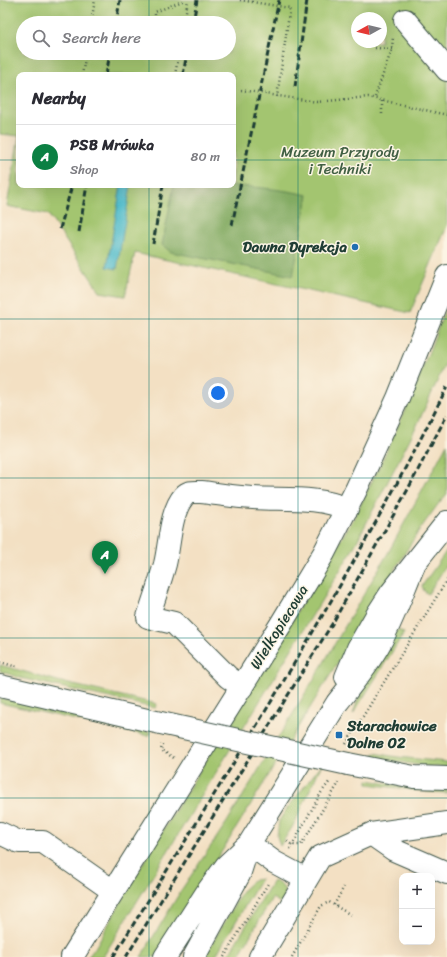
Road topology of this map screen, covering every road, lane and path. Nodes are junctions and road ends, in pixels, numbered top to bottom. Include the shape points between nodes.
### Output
1 (95, 0) edge
2 (186, 0) edge
3 (240, 0) edge
4 (92, 16) edge
5 (155, 16) edge
6 (185, 16) edge
7 (400, 26) joint
8 (375, 48) dead end
9 (392, 49) junction
10 (85, 60) edge
11 (178, 60) edge
12 (447, 70) edge
13 (83, 72) edge
14 (176, 72) edge
15 (241, 90) dead end
16 (277, 97) junction
17 (375, 97) junction
18 (382, 100) junction
19 (382, 114) dead end
20 (447, 115) edge
21 (447, 276) edge
22 (347, 509) junction
23 (447, 522) edge
24 (447, 580) edge
25 (0, 686) edge
26 (242, 687) junction
27 (163, 742) dead end
28 (161, 750) dead end
29 (342, 763) junction
30 (447, 778) edge
31 (337, 786) dead end
32 (447, 823) edge
33 (0, 833) edge
34 (371, 834) junction
35 (287, 841) dead end
36 (249, 844) junction
37 (292, 845) junction
38 (288, 851) dead end
39 (447, 873) edge
40 (306, 879) junction
41 (270, 880) dead end
42 (344, 887) dead end
43 (113, 891) junction
44 (334, 905) junction
45 (350, 915) dead end
46 (72, 957) edge
47 (165, 957) edge
48 (194, 957) edge
49 (224, 957) edge
50 (260, 957) edge
51 (292, 957) edge

1 - 4 path
2 - 5 path via 156,12
2 - 6 path
3 - 16 path via 290,8
7 - 9 path
7 - 12 street
8 - 9 path
9 - 17 path
10 - 13 path
11 - 14 path
15 - 16 path
16 - 17 path via 331,102
17 - 18 path
18 - 19 path
18 - 20 path
21 - 22 street, Wielkopiecowa via 398,398
22 - 26 street, Wielkopiecowa via 316,566
22 - 26 street via 336,504 311,501 201,492 185,494 178,504 165,564 148,617 174,623 228,677
23 - 36 street via 414,565 380,644 337,703
24 - 29 path via 355,728
25 - 29 street, bridge
26 - 43 street, Wielkopiecowa
27 - 28 path
29 - 30 street via 414,777
29 - 37 path via 321,793
31 - 37 path via 301,845
32 - 34 street
33 - 43 street via 19,842 44,842
34 - 39 street via 394,850
34 - 40 street via 320,857
35 - 37 path
36 - 40 street via 274,862
36 - 47 street via 226,866
36 - 48 street via 239,875
37 - 38 path
40 - 50 street
41 - 49 path
42 - 44 path
43 - 46 street, Wielkopiecowa
44 - 45 path
44 - 51 path via 329,902 321,906

